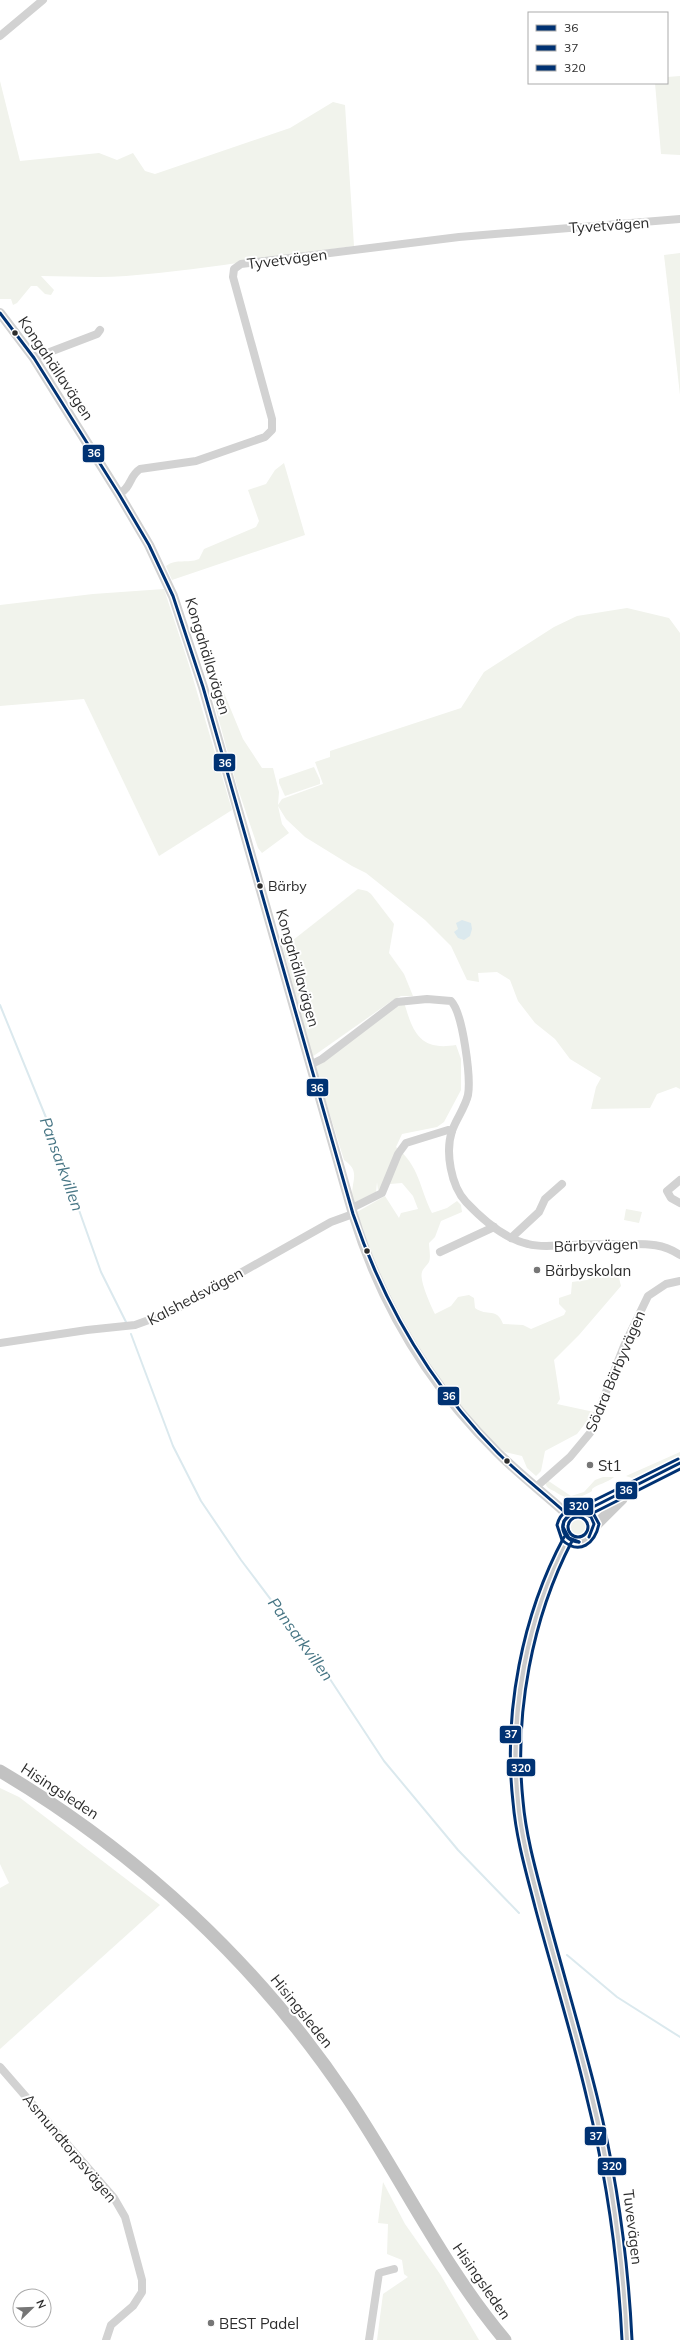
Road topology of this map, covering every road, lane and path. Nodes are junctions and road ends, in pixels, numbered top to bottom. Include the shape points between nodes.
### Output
1 (43, 0) edge
2 (0, 36) edge
3 (680, 219) edge
4 (0, 313) edge
5 (100, 330) dead end
6 (34, 358) junction
7 (119, 494) junction
8 (310, 1065) junction
9 (452, 1131) junction
10 (680, 1180) edge
11 (562, 1184) dead end
12 (680, 1203) edge
13 (352, 1211) junction
14 (494, 1226) junction
15 (511, 1238) junction
16 (440, 1252) dead end
17 (680, 1255) edge
18 (680, 1281) edge
19 (0, 1343) edge
20 (680, 1463) edge
21 (536, 1487) junction
22 (625, 1492) junction
23 (580, 1512) junction
24 (568, 1515) junction
25 (593, 1528) junction
26 (568, 1539) junction
27 (0, 1771) edge
28 (0, 2067) edge
29 (394, 2269) dead end
30 (106, 2340) edge
31 (369, 2340) edge
32 (505, 2340) edge
33 (627, 2340) edge

1 - 2 street
3 - 7 street, Tyvetvägen via 459,236 241,264 234,270 233,277 272,419 272,430 265,437 196,461 140,469 135,472 130,486
4 - 6 street, Kongahällavägen
5 - 6 street via 97,334
6 - 7 street, Kongahällavägen
7 - 8 street, Kongahällavägen via 155,556 184,625
8 - 9 street via 322,1059 397,1002 427,998 451,1001 456,1007 465,1043 468,1093 466,1103
8 - 13 street, Kongahällavägen
9 - 13 street via 406,1143 398,1154 382,1193
9 - 14 street, Bärbyvägen via 449,1143 454,1184 458,1193 472,1209
10 - 12 street via 667,1191 671,1198
11 - 15 street via 545,1199 539,1212
13 - 19 street, Kalshedsvägen via 149,1321 135,1326 87,1330
13 - 21 street, Kongahällavägen via 365,1252 382,1292 418,1355 469,1423 506,1462
14 - 15 street, Bärbyvägen
14 - 16 street via 451,1249
15 - 17 street, Bärbyvägen via 529,1245 548,1246 653,1243
18 - 21 street, Södra Bärbyvägen via 662,1286 648,1296 624,1346 590,1433 584,1443
20 - 22 main road
21 - 24 street, Kongahällavägen
22 - 23 main road
22 - 25 main road via 622,1499
23 - 24 main road
23 - 25 main road via 590,1517
24 - 26 main road via 563,1528
25 - 26 main road via 590,1537 584,1541
26 - 33 main road, Tuvevägen via 545,1593 522,1675 515,1734 515,1784 529,1866 606,2150 621,2241
27 - 32 highway, Hisingsleden via 86,1826 160,1885 203,1925 271,1997 345,2095 456,2276
28 - 30 street, Asmundtorpsvägen via 114,2198 125,2217 142,2280 142,2292 133,2306 111,2325
29 - 31 street via 379,2273

